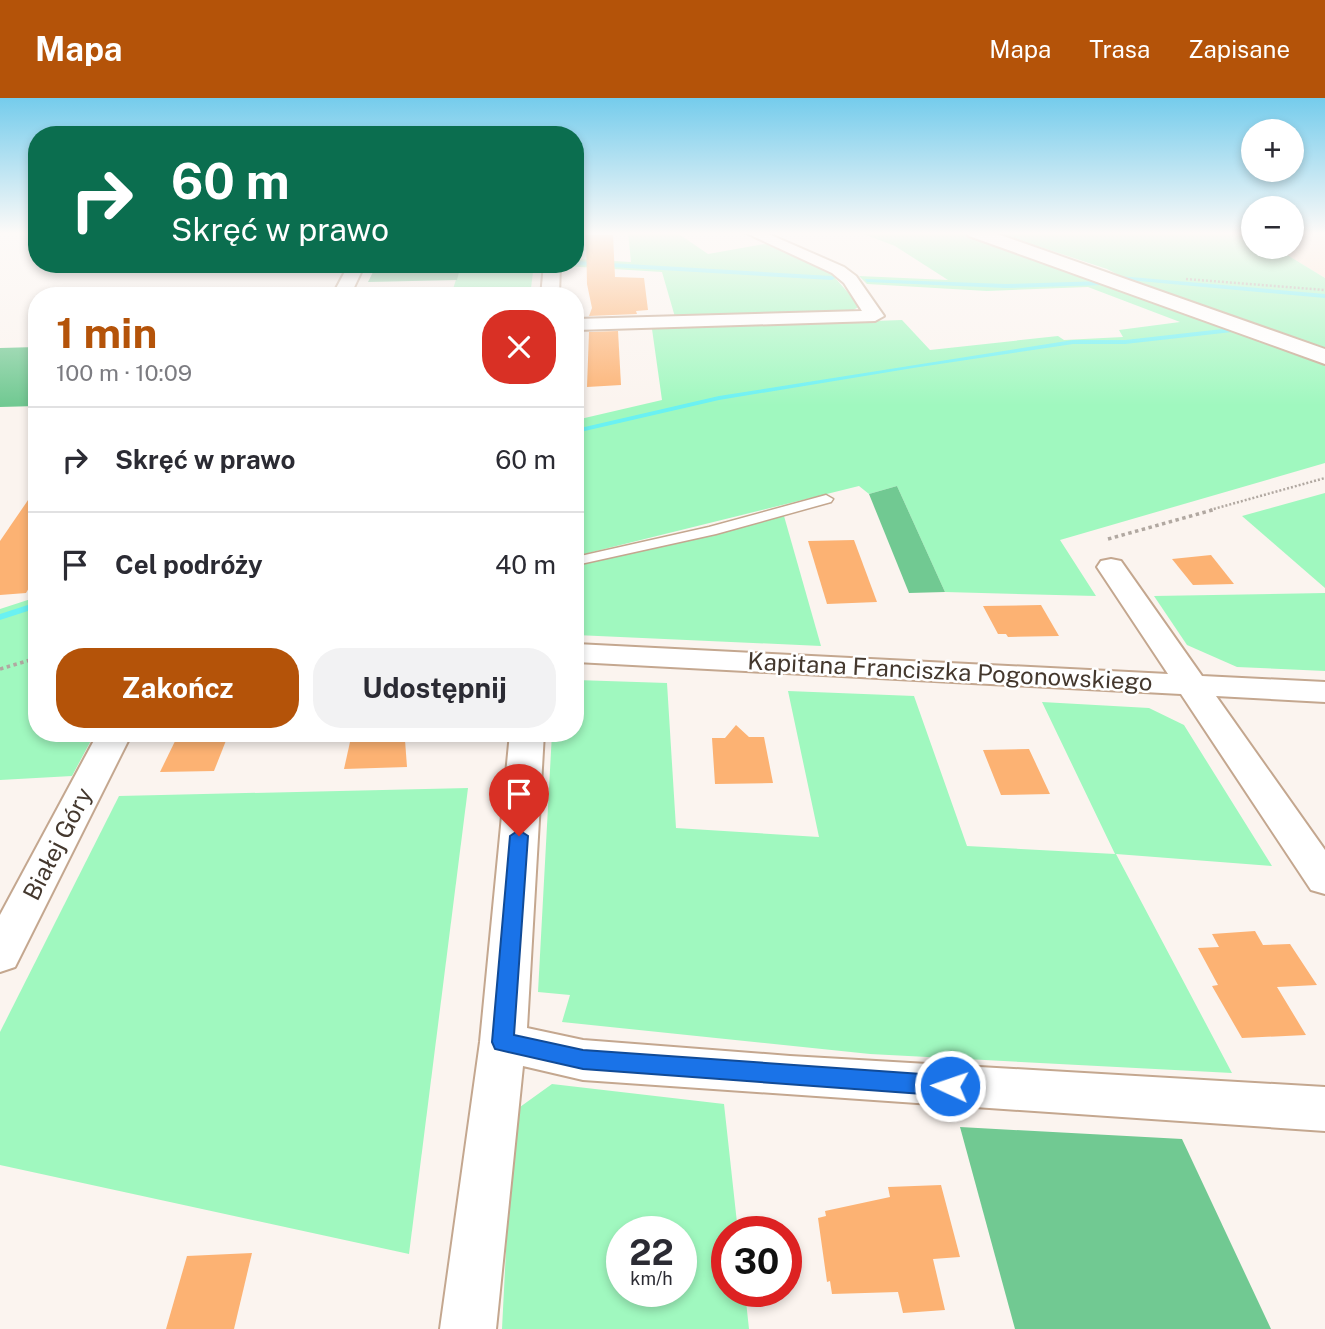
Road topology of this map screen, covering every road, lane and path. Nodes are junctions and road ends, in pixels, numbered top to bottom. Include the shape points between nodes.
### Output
1 (857, 289) edge
2 (1136, 289) edge
3 (584, 325) edge
4 (1325, 357) edge
5 (1325, 478) edge
6 (827, 499) dead end
7 (584, 559) edge
8 (1111, 567) joint
9 (584, 653) edge
10 (28, 661) edge
11 (0, 669) edge
12 (1192, 684) junction
13 (1325, 692) edge
14 (111, 742) edge
15 (526, 742) edge
16 (1325, 880) edge
17 (0, 955) edge
18 (503, 1042) junction
19 (1325, 1109) edge
20 (468, 1329) edge

1 - 3 street via 875,316
2 - 4 street
5 - 8 path via 1095,543
6 - 7 lane
8 - 12 street
9 - 12 street, Kapitana Franciszka Pogonowskiego
10 - 11 path
12 - 13 street, Kapitana Franciszka Pogonowskiego
12 - 16 street
14 - 17 street, Białej Góry
15 - 18 street
18 - 19 street via 583,1060
18 - 20 street

